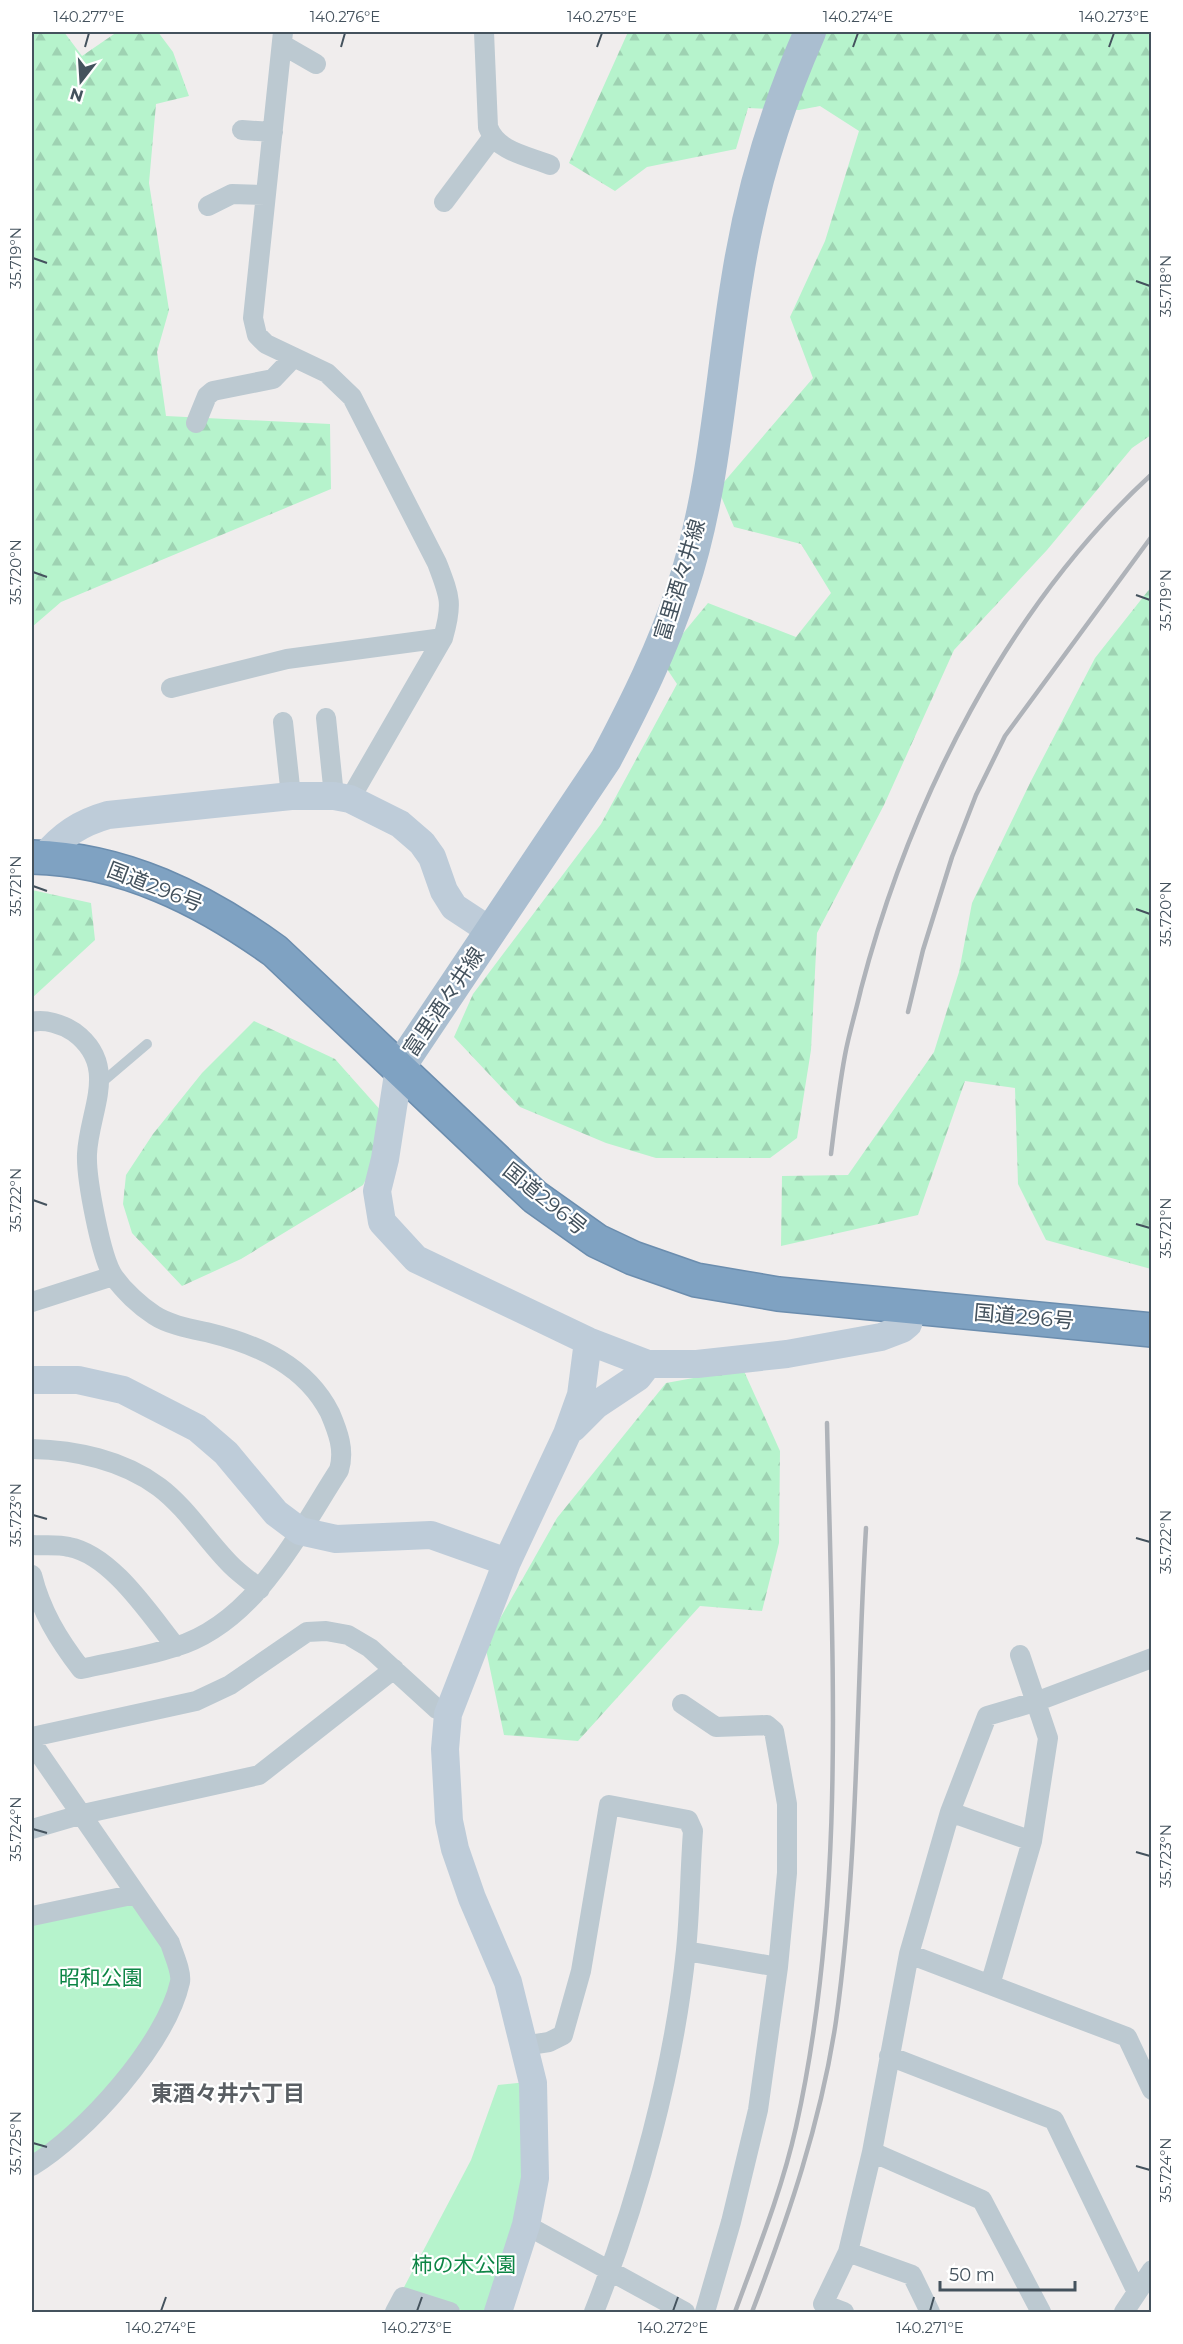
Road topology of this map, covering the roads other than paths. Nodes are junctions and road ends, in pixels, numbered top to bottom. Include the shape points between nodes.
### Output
1 (484, 32) edge
2 (810, 32) edge
3 (283, 38) edge
4 (316, 64) dead end
5 (242, 130) dead end
6 (273, 132) junction
7 (492, 138) junction
8 (550, 165) dead end
9 (265, 195) junction
10 (444, 202) dead end
11 (208, 206) dead end
12 (293, 357) junction
13 (196, 423) dead end
14 (443, 638) junction
15 (171, 688) dead end
16 (326, 718) dead end
17 (283, 722) dead end
18 (291, 796) junction
19 (342, 798) junction
20 (37, 857) edge
21 (492, 932) junction
22 (32, 1022) edge
23 (147, 1044) dead end
24 (399, 1068) junction
25 (100, 1084) junction
26 (113, 1276) junction
27 (32, 1302) edge
28 (912, 1308) junction
29 (1152, 1330) edge
30 (588, 1341) junction
31 (648, 1364) junction
32 (32, 1380) edge
33 (567, 1434) junction
34 (32, 1449) edge
35 (300, 1531) junction
36 (32, 1545) edge
37 (507, 1562) junction
38 (32, 1575) edge
39 (260, 1589) junction
40 (176, 1647) junction
41 (1020, 1655) dead end
42 (1152, 1658) edge
43 (394, 1669) junction
44 (1038, 1701) junction
45 (682, 1704) dead end
46 (448, 1714) junction
47 (32, 1737) edge
48 (32, 1743) edge
49 (950, 1812) junction
50 (83, 1814) junction
51 (32, 1829) edge
52 (1032, 1840) junction
53 (136, 1894) junction
54 (32, 1916) edge
55 (686, 1951) junction
56 (909, 1954) junction
57 (778, 1967) junction
58 (990, 1985) junction
59 (523, 2046) junction
60 (889, 2056) junction
61 (1152, 2090) edge
62 (872, 2152) junction
63 (32, 2166) edge
64 (526, 2225) junction
65 (848, 2252) junction
66 (1152, 2270) edge
67 (610, 2272) junction
68 (1137, 2292) junction
69 (395, 2313) edge
70 (450, 2313) edge
71 (498, 2313) edge
72 (594, 2313) edge
73 (685, 2313) edge
74 (705, 2313) edge
75 (844, 2313) edge
76 (930, 2313) edge
77 (1041, 2313) edge
78 (1124, 2313) edge

1 - 7 street via 488,128
2 - 21 main road, 富里酒々井線 via 770,142 750,218 737,278 701,516 682,588 648,675 606,759
3 - 4 street
3 - 6 street
5 - 6 street
6 - 9 street
7 - 8 street via 503,147
7 - 10 street
9 - 11 street via 232,194
9 - 12 street via 253,318 257,335 266,344
12 - 13 street via 273,379 213,391
12 - 14 street via 327,373 352,397 437,563 451,611
14 - 15 street via 287,659
14 - 19 street
16 - 19 street
17 - 18 street
18 - 19 street
18 - 20 street via 108,815 86,822
19 - 21 street via 400,824 422,843 454,907
20 - 24 highway, 国道296号 via 92,864 135,875 179,892 231,920 275,951
21 - 24 main road, 富里酒々井線
22 - 25 street via 41,1020 68,1028 85,1041 97,1063
23 - 25 lane
24 - 28 highway, 国道296号 via 535,1197 597,1240 633,1258 719,1285
24 - 30 street via 377,1191 382,1222 416,1259
25 - 26 street via 87,1152 88,1178
26 - 27 street
26 - 35 street via 155,1316 269,1352 300,1374 322,1399 337,1428 343,1456 339,1470
28 - 29 highway, 国道296号
28 - 31 street via 908,1324 881,1337 776,1355 697,1364
30 - 31 street
30 - 33 street via 585,1380
31 - 33 street via 638,1377 596,1405
32 - 35 street via 78,1380 123,1390 197,1428 226,1453 276,1513
33 - 37 street
34 - 39 street via 61,1449 94,1457 158,1486 232,1565
35 - 37 street via 336,1539 431,1535
35 - 39 street
36 - 40 street via 70,1547 98,1561 121,1580
37 - 46 street
38 - 40 street via 39,1604 81,1669
39 - 40 street via 224,1623
41 - 44 street
42 - 44 street
43 - 46 street via 436,1709
43 - 47 street via 348,1635 307,1632 230,1685 196,1701
43 - 50 street via 260,1775
44 - 49 street via 987,1716
44 - 52 street via 1048,1738
45 - 57 street via 716,1727 767,1725 774,1731 787,1804 788,1873
46 - 59 street via 445,1749 451,1830 472,1898 508,1982
48 - 50 street
49 - 52 street
49 - 56 street
50 - 51 street
50 - 53 street
52 - 58 street
53 - 54 street
53 - 63 street via 170,1943 181,1980 164,2025 110,2098 79,2130
55 - 57 street
55 - 59 street via 693,1832 688,1820 609,1805 581,1971 564,2035
55 - 67 street via 664,2080
56 - 58 street
56 - 60 street
57 - 74 street via 758,2110
58 - 61 street via 1127,2037
59 - 64 street via 533,2083 536,2138 535,2178
60 - 62 street
60 - 68 street via 1054,2120
62 - 65 street
62 - 77 street via 982,2200
64 - 67 street
64 - 71 street
65 - 75 street via 822,2304
65 - 76 street via 912,2275
66 - 68 street
67 - 72 street
67 - 73 street
68 - 78 street
69 - 70 street via 403,2297

